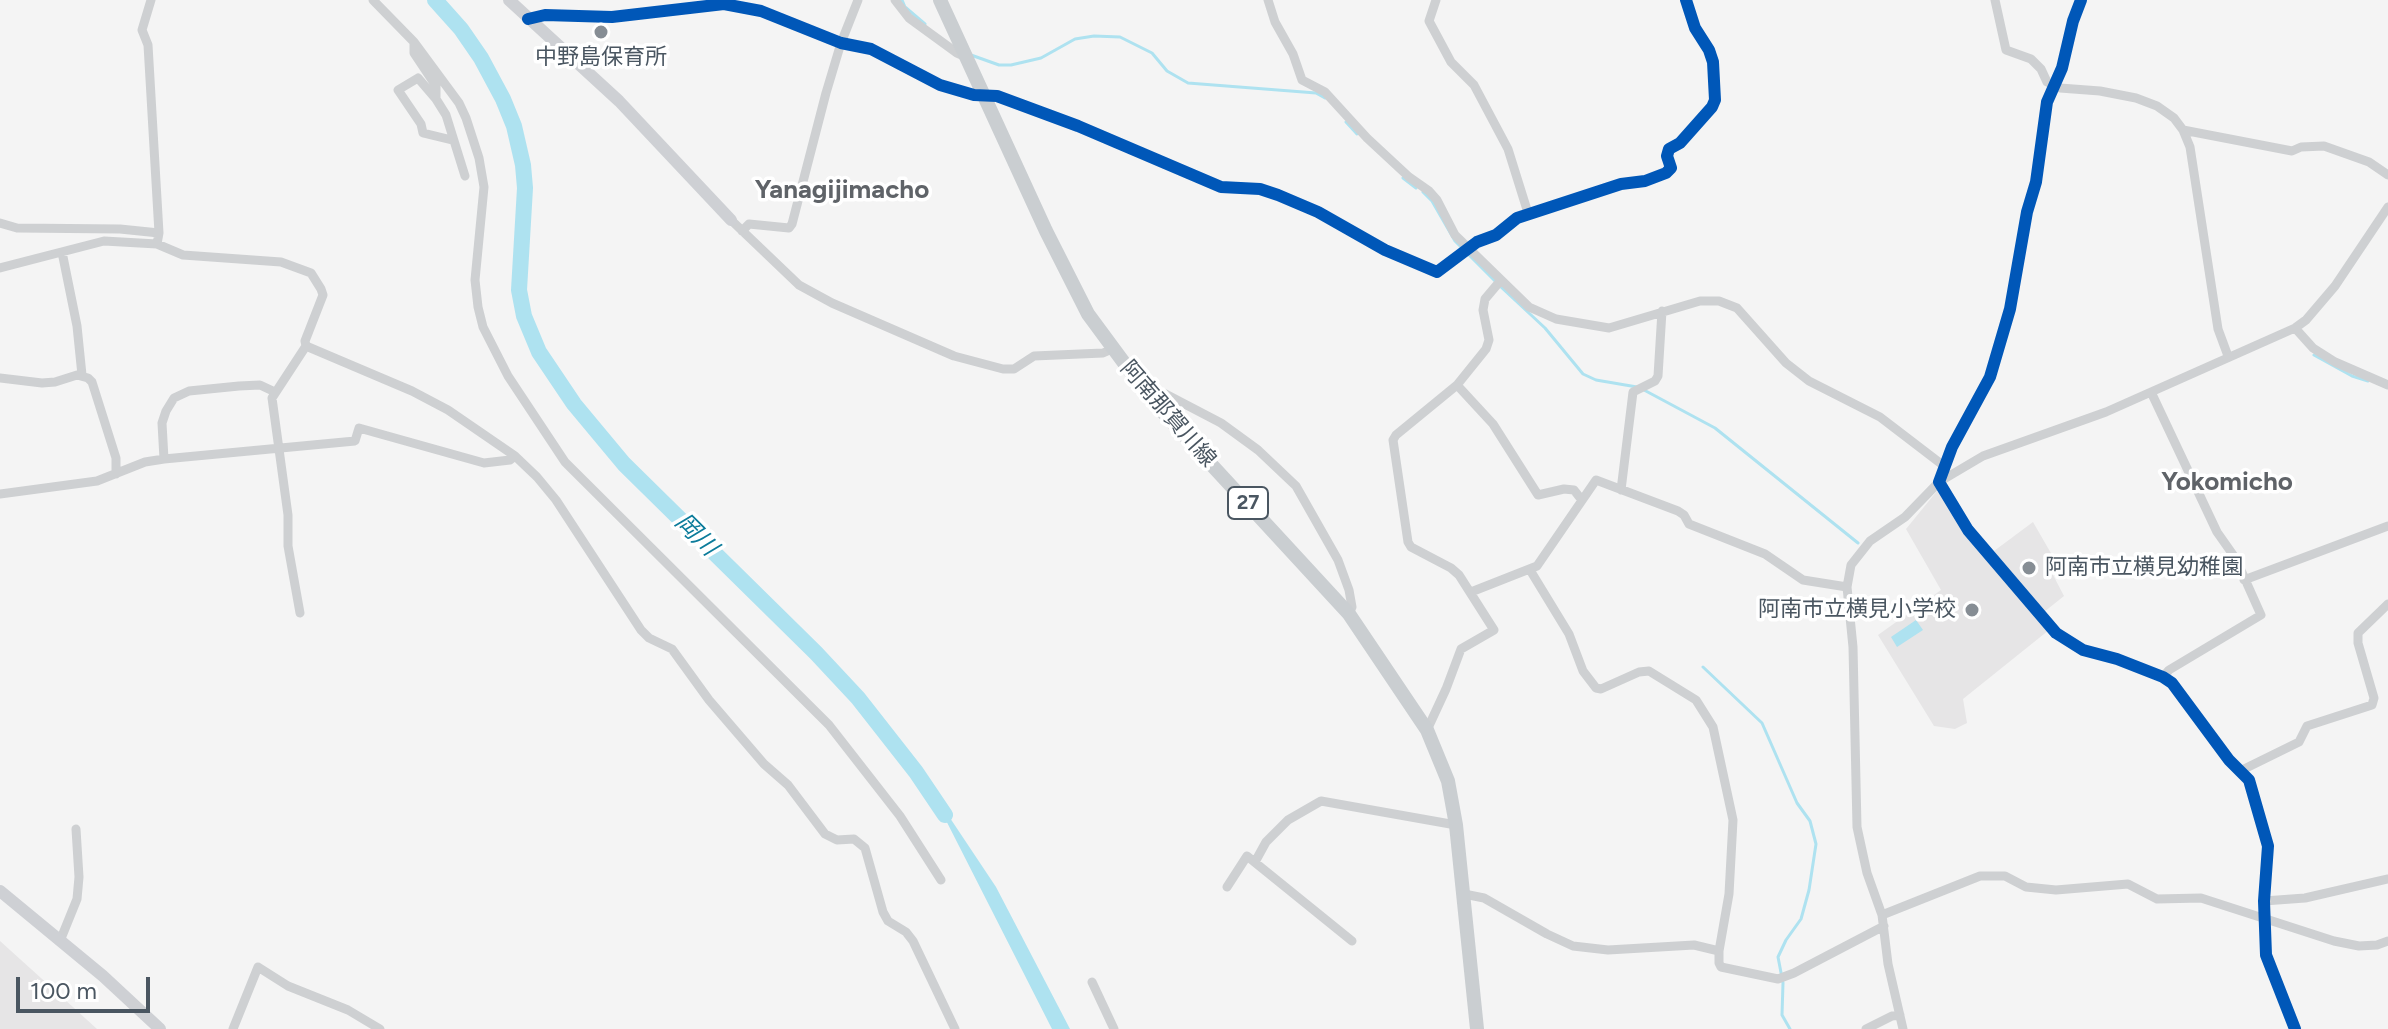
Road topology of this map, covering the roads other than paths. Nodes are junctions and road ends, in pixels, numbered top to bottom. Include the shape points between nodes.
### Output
1 (151, 0) edge
2 (373, 0) edge
3 (509, 0) edge
4 (858, 0) edge
5 (895, 0) edge
6 (940, 0) edge
7 (1268, 0) edge
8 (1436, 0) edge
9 (1686, 0) edge
10 (1995, 0) edge
11 (2081, 0) edge
12 (528, 19) junction
13 (414, 42) junction
14 (841, 43) junction
15 (964, 56) junction
16 (2053, 85) junction
17 (983, 96) junction
18 (436, 99) junction
19 (2183, 130) junction
20 (452, 140) junction
21 (2388, 175) edge
22 (465, 176) dead end
23 (2388, 207) edge
24 (1528, 213) junction
25 (731, 220) joint
26 (0, 223) edge
27 (2376, 228) junction
28 (742, 231) junction
29 (159, 233) junction
30 (2388, 234) edge
31 (157, 244) junction
32 (1466, 251) junction
33 (62, 252) junction
34 (0, 268) edge
35 (1498, 283) junction
36 (1662, 311) junction
37 (2295, 328) junction
38 (306, 346) junction
39 (1112, 349) junction
40 (2228, 356) junction
41 (82, 375) junction
42 (0, 378) edge
43 (1457, 385) junction
44 (2388, 385) edge
45 (1142, 387) junction
46 (275, 392) junction
47 (2151, 392) junction
48 (280, 447) junction
49 (515, 456) junction
50 (164, 459) junction
51 (1944, 466) junction
52 (116, 474) junction
53 (1939, 482) junction
54 (1621, 490) junction
55 (0, 494) edge
56 (1581, 499) junction
57 (2388, 526) edge
58 (1530, 570) junction
59 (2244, 580) junction
60 (1847, 587) junction
61 (1471, 592) junction
62 (2388, 604) edge
63 (300, 613) dead end
64 (1349, 614) junction
65 (2163, 677) junction
66 (1427, 730) junction
67 (2240, 771) junction
68 (1456, 825) junction
69 (76, 829) dead end
70 (1255, 862) junction
71 (2388, 879) edge
72 (941, 880) dead end
73 (1227, 887) dead end
74 (0, 891) edge
75 (1464, 894) junction
76 (2264, 901) junction
77 (2264, 918) junction
78 (1883, 920) junction
79 (60, 941) junction
80 (1352, 941) dead end
81 (2388, 941) edge
82 (1719, 951) junction
83 (1092, 982) dead end
84 (1900, 1015) junction
85 (160, 1029) edge
86 (233, 1029) edge
87 (380, 1029) edge
88 (955, 1029) edge
89 (1114, 1029) edge
90 (1477, 1029) edge
91 (1866, 1029) edge
92 (1903, 1029) edge
93 (2295, 1029) edge

1 - 29 street via 142,30 148,45
2 - 13 street
3 - 12 street
4 - 14 street
5 - 15 street via 909,18
6 - 15 main road, 阿南那賀川線 / 27
7 - 32 street via 1302,80 1325,92 1367,138 1429,191
8 - 24 street via 1429,21 1451,62 1474,85 1508,149
9 - 24 street via 1713,62 1715,100 1669,149 1671,168 1645,181
10 - 16 street via 2006,50 2031,59
11 - 16 street
12 - 14 street via 738,5
12 - 25 street via 619,101
13 - 18 street via 414,53 436,86
13 - 72 street via 459,103 479,158 484,187 476,258 478,307 508,376 565,462 829,725 900,816
14 - 17 street via 871,49 940,85
14 - 28 street via 792,224 749,224
15 - 17 main road, 阿南那賀川線 / 27
16 - 19 street via 2136,98 2157,106
16 - 51 street via 2010,309 1990,377
17 - 32 street via 997,96 1078,126 1221,187 1278,195 1432,271
17 - 39 main road, 阿南那賀川線 / 27 via 1077,294
18 - 20 street
18 - 20 street via 418,78 398,90 423,133
19 - 21 street via 2292,151 2324,146
19 - 40 street via 2218,329
20 - 22 street
23 - 27 street
24 - 32 street
25 - 28 street
26 - 29 street
27 - 30 street
27 - 37 street via 2335,286
28 - 39 street via 799,285 954,356 1014,369 1034,356
29 - 31 street
31 - 33 street via 104,241
31 - 38 street via 183,255 281,262 311,273 323,295
32 - 35 street
33 - 34 street
33 - 41 street
35 - 36 street via 1541,314 1597,327
35 - 43 street via 1485,299 1486,349
36 - 51 street via 1700,301 1737,308 1809,381 1880,417
36 - 54 street via 1658,376 1633,392
37 - 40 street
37 - 44 street via 2335,362
38 - 46 street
38 - 49 street via 412,391
39 - 45 main road, 阿南那賀川線 / 27
40 - 47 street
41 - 42 street via 42,383
41 - 52 street via 92,382 116,458
43 - 56 street via 1493,424 1538,495 1564,489 1574,490
43 - 61 street via 1393,440 1408,542 1451,568
45 - 64 main road, 阿南那賀川線 / 27
45 - 64 street via 1154,388 1221,423 1296,486 1338,560 1349,590
46 - 48 street via 272,404
46 - 50 street via 260,385 239,386 189,391 174,398 162,423
47 - 53 street via 1999,449
47 - 59 street
48 - 49 street via 355,441 359,428 484,463
48 - 50 street
48 - 63 street
49 - 88 street via 556,500 641,630 672,649 825,834 854,839 865,848 883,912 913,941
50 - 52 street
51 - 53 street
52 - 55 street
53 - 60 street via 1865,547 1851,565
53 - 65 street via 1968,530 2056,633 2083,650
54 - 56 street via 1596,480
54 - 60 street via 1765,554 1803,580
56 - 58 street
57 - 59 street
58 - 61 street
58 - 82 street via 1596,688 1649,671 1696,700 1713,727 1733,820
59 - 65 street via 2261,615
60 - 78 street via 1857,827
61 - 66 street via 1494,630 1461,649
62 - 67 street via 2358,633 2372,705 2307,726 2299,742
64 - 66 main road, 阿南那賀川線 / 27
65 - 67 street
66 - 68 main road, 阿南那賀川線 / 27 via 1448,781
67 - 76 street via 2249,780 2268,846
68 - 70 street via 1321,801 1288,820
68 - 75 main road, 阿南那賀川線 / 27
69 - 79 street via 77,899
70 - 73 street via 1243,859
70 - 80 street
71 - 76 street via 2305,898
74 - 79 street
75 - 82 street via 1484,898 1573,946 1608,950 1681,944
75 - 90 main road, 阿南那賀川線 / 27
76 - 77 street
77 - 78 street via 2201,898 2157,899 2128,884 2056,890 2026,887 2005,876 1980,876
77 - 81 street via 2359,946
77 - 93 street via 2266,955
78 - 82 street via 1785,978 1721,967
78 - 84 street
79 - 85 street
83 - 89 street
84 - 91 street
84 - 92 street
86 - 87 street via 258,967

